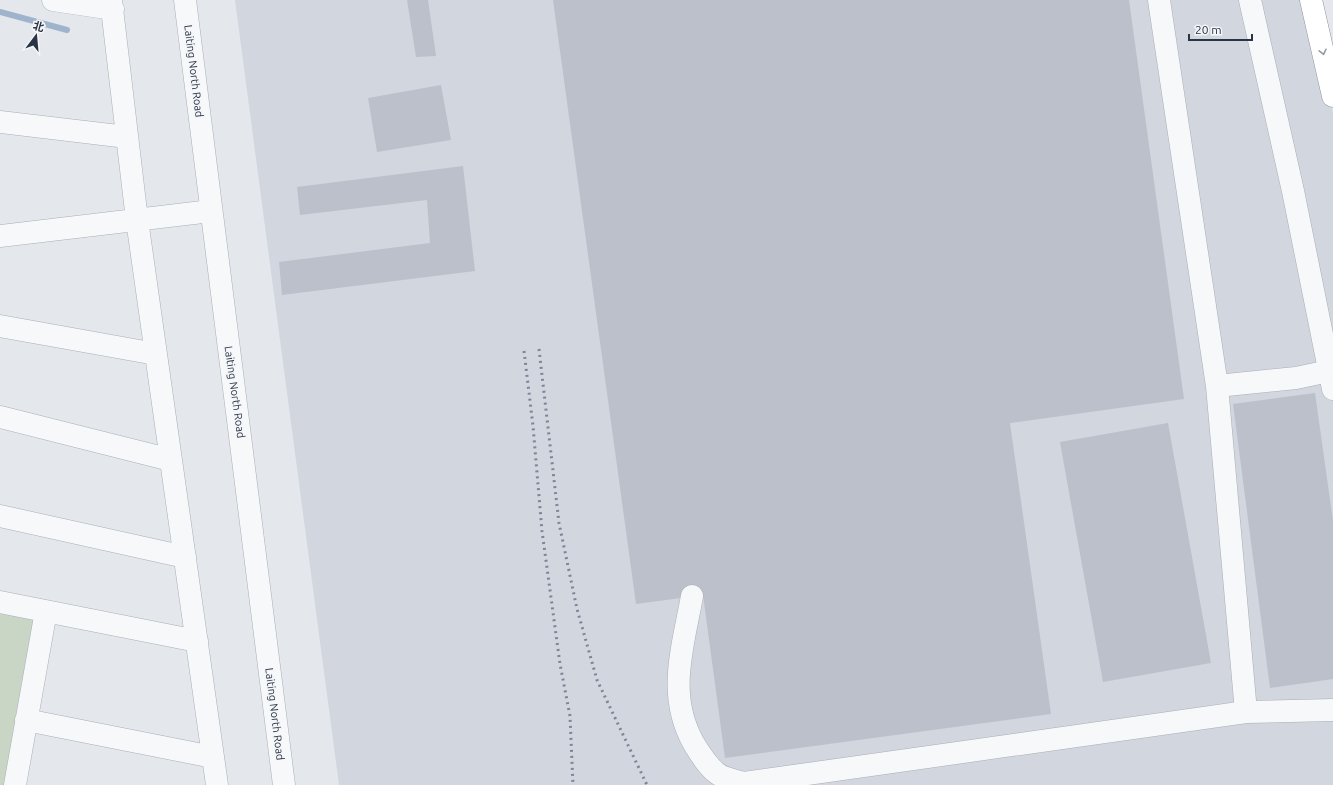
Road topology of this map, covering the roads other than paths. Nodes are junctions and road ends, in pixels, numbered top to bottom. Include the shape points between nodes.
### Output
1 (52, 0) edge
2 (185, 0) edge
3 (1159, 0) edge
4 (1250, 0) edge
5 (1312, 0) edge
6 (112, 5) edge
7 (1333, 96) edge
8 (0, 122) edge
9 (127, 137) junction
10 (212, 211) junction
11 (137, 220) junction
12 (0, 236) edge
13 (0, 326) edge
14 (156, 354) junction
15 (1331, 380) edge
16 (1217, 386) junction
17 (0, 417) edge
18 (171, 460) junction
19 (0, 516) edge
20 (185, 556) junction
21 (692, 596) dead end
22 (0, 602) edge
23 (46, 611) junction
24 (197, 641) junction
25 (1333, 710) edge
26 (1246, 712) junction
27 (26, 720) junction
28 (213, 757) junction
29 (15, 785) edge
30 (217, 785) edge
31 (284, 785) edge

1 - 6 street
2 - 10 street, Laiting North Road
3 - 16 street
4 - 15 street via 1293,191
5 -> 7 highway
6 - 9 street
8 - 9 street
9 - 11 street
10 - 11 street
10 - 31 street, Laiting North Road
11 - 12 street
11 - 14 street
13 - 14 street
14 - 18 street
15 - 16 street via 1296,378
16 - 26 street
17 - 18 street
18 - 20 street
19 - 20 street
20 - 24 street
21 - 26 street via 680,657 677,684 679,708 688,734 702,758 719,775 744,783
22 - 23 street
23 - 24 street
23 - 27 street
24 - 28 street
25 - 26 street
27 - 28 street
27 - 29 street
28 - 30 street

